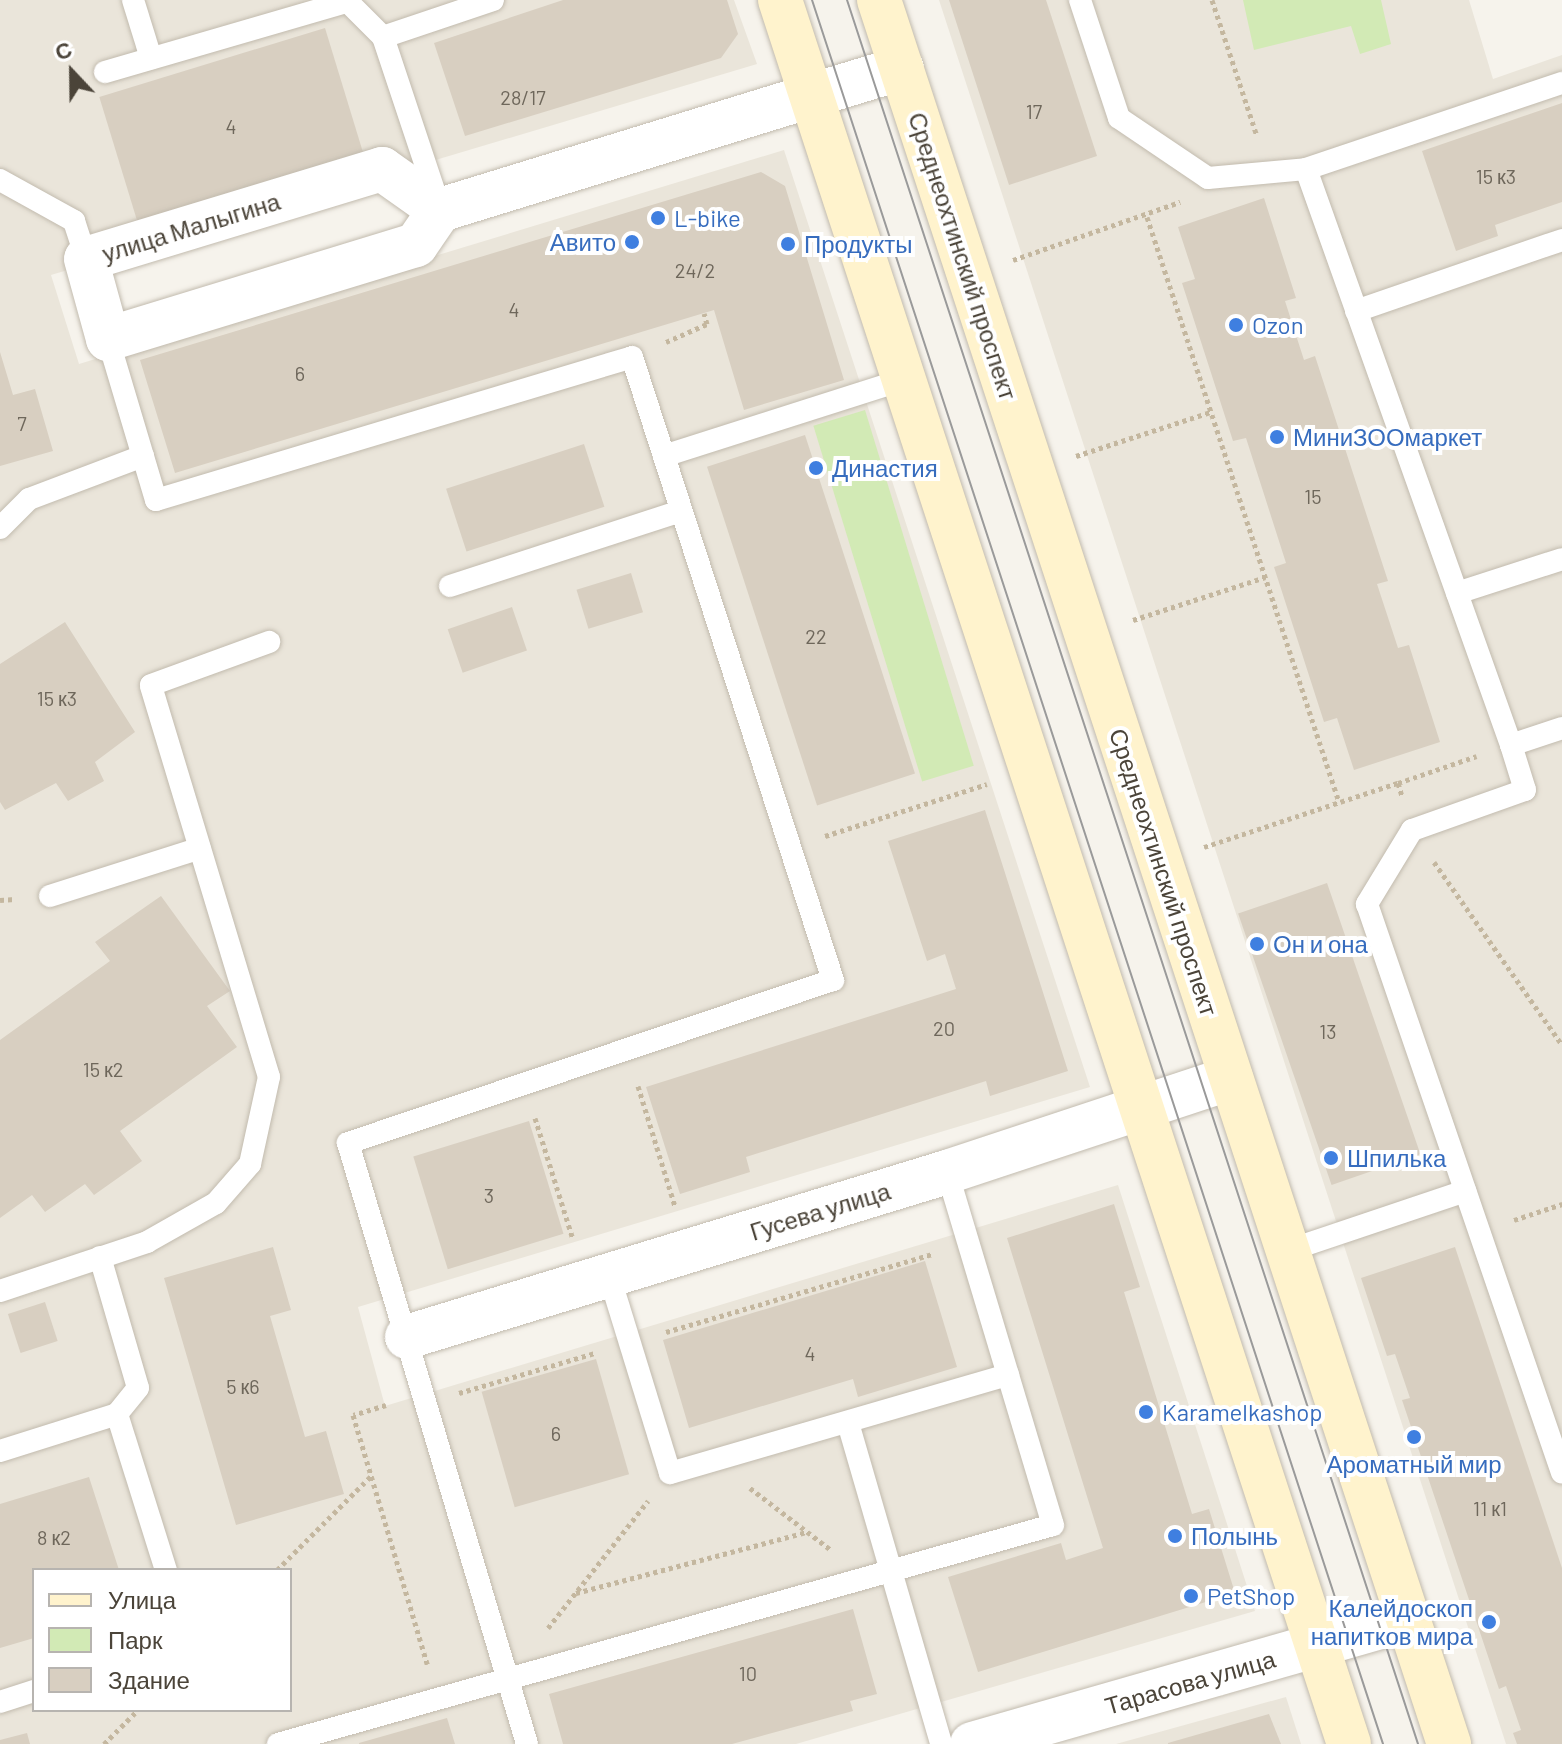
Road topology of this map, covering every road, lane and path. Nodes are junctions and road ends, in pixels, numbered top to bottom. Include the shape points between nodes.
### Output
1 (133, 0) edge
2 (493, 0) edge
3 (780, 0) edge
4 (879, 0) edge
5 (1080, 0) edge
6 (1212, 0) edge
7 (346, 1) edge
8 (383, 37) junction
9 (151, 58) junction
10 (902, 68) junction
11 (105, 72) dead end
12 (1562, 83) edge
13 (812, 96) junction
14 (1306, 169) junction
15 (1269, 172) junction
16 (1208, 178) junction
17 (0, 180) edge
18 (440, 210) junction
19 (1147, 217) junction
20 (1562, 240) edge
21 (86, 259) junction
22 (1011, 260) dead end
23 (1356, 311) junction
24 (704, 313) dead end
25 (108, 339) junction
26 (632, 357) junction
27 (905, 379) junction
28 (1211, 412) junction
29 (143, 456) junction
30 (664, 456) junction
31 (1075, 457) dead end
32 (681, 511) junction
33 (0, 528) edge
34 (1562, 559) edge
35 (1265, 577) junction
36 (450, 586) dead end
37 (1457, 593) junction
38 (1129, 622) dead end
39 (269, 642) dead end
40 (1562, 728) edge
41 (1511, 745) junction
42 (997, 780) dead end
43 (1398, 783) junction
44 (1339, 802) junction
45 (1412, 830) junction
46 (790, 847) junction
47 (1203, 847) dead end
48 (200, 848) junction
49 (50, 896) dead end
50 (1562, 1045) edge
51 (635, 1073) dead end
52 (1231, 1078) junction
53 (531, 1106) dead end
54 (1142, 1108) junction
55 (947, 1172) junction
56 (1465, 1191) junction
57 (1562, 1204) edge
58 (676, 1207) dead end
59 (1479, 1232) junction
60 (573, 1241) dead end
61 (969, 1243) junction
62 (1287, 1251) junction
63 (100, 1257) junction
64 (609, 1275) junction
65 (0, 1291) edge
66 (407, 1337) junction
67 (630, 1343) junction
68 (1008, 1375) junction
69 (424, 1398) junction
70 (117, 1414) junction
71 (848, 1423) junction
72 (1555, 1432) edge
73 (0, 1451) edge
74 (714, 1460) junction
75 (670, 1473) junction
76 (1562, 1473) edge
77 (371, 1476) junction
78 (807, 1532) junction
79 (165, 1568) edge
80 (279, 1568) edge
81 (892, 1572) junction
82 (868, 1579) junction
83 (575, 1593) junction
84 (1408, 1619) junction
85 (1318, 1647) junction
86 (508, 1679) junction
87 (32, 1692) edge
88 (437, 1699) junction
89 (0, 1702) edge
90 (136, 1712) edge
91 (104, 1744) edge
92 (278, 1744) edge
93 (527, 1744) edge
94 (941, 1744) edge
95 (972, 1744) edge
96 (1349, 1744) edge
97 (1449, 1744) edge

1 - 9 lane
2 - 8 lane
3 - 13 main road
4 - 10 main road, Среднеохтинский проспект
5 - 16 lane via 1119,118
6 - 15 path
7 - 8 lane
7 - 9 lane
8 - 18 lane
9 - 11 lane
10 - 13 street
10 - 52 main road, Среднеохтинский проспект
12 - 14 lane
13 - 18 street
13 - 27 main road
14 - 15 lane
14 - 23 lane
15 - 16 lane
16 - 19 path via 1173,209
17 - 21 lane via 74,221
18 - 21 street, улица Малыгина via 382,169
18 - 25 street via 416,245
19 - 22 path
19 - 28 path
20 - 23 lane
21 - 25 street, улица Малыгина
23 - 37 lane
24 - 26 path via 707,324
25 - 29 lane
26 - 29 lane via 156,500
26 - 30 lane
27 - 30 lane
27 - 54 main road
28 - 31 path
28 - 35 path
29 - 33 lane via 29,499
30 - 32 lane
32 - 36 lane
32 - 46 lane
34 - 37 lane
35 - 38 path
35 - 44 path
37 - 41 lane
39 - 48 lane via 151,685
40 - 41 lane
41 - 43 path
41 - 45 lane via 1525,790
42 - 46 path
43 - 44 path
43 - 45 path
44 - 47 path
45 - 50 path
45 - 56 lane via 1367,904
46 - 66 lane via 833,980 348,1143
48 - 49 lane
48 - 63 lane via 269,1077 250,1164 216,1203 147,1242
51 - 58 path
52 - 54 street, Гусева улица
52 - 62 main road, Среднеохтинский проспект
53 - 60 path
54 - 55 street, Гусева улица
54 - 85 main road
55 - 61 lane
55 - 64 street, Гусева улица
56 - 59 lane
56 - 62 lane
57 - 59 path
59 - 72 lane
61 - 67 path
61 - 68 lane
62 - 84 main road, Среднеохтинский проспект
63 - 65 lane
63 - 70 lane via 138,1388
64 - 66 street, Гусева улица
64 - 67 lane
66 - 69 lane
67 - 69 path
67 - 75 lane
68 - 71 lane
68 - 81 lane via 1053,1525
69 - 77 path via 353,1415
69 - 86 lane
70 - 73 lane
70 - 79 lane
71 - 74 lane
71 - 81 lane
72 - 76 lane
74 - 75 lane
74 - 78 path
75 - 83 path
77 - 80 path
77 - 88 path
78 - 82 path
78 - 83 path
81 - 82 lane
81 - 94 lane
82 - 86 lane
83 - 86 path
84 - 85 street, Тарасова улица
84 - 97 main road, Среднеохтинский проспект
85 - 95 street, Тарасова улица
85 - 96 main road
86 - 88 lane
86 - 93 lane
87 - 89 lane
88 - 92 lane
90 - 91 path

